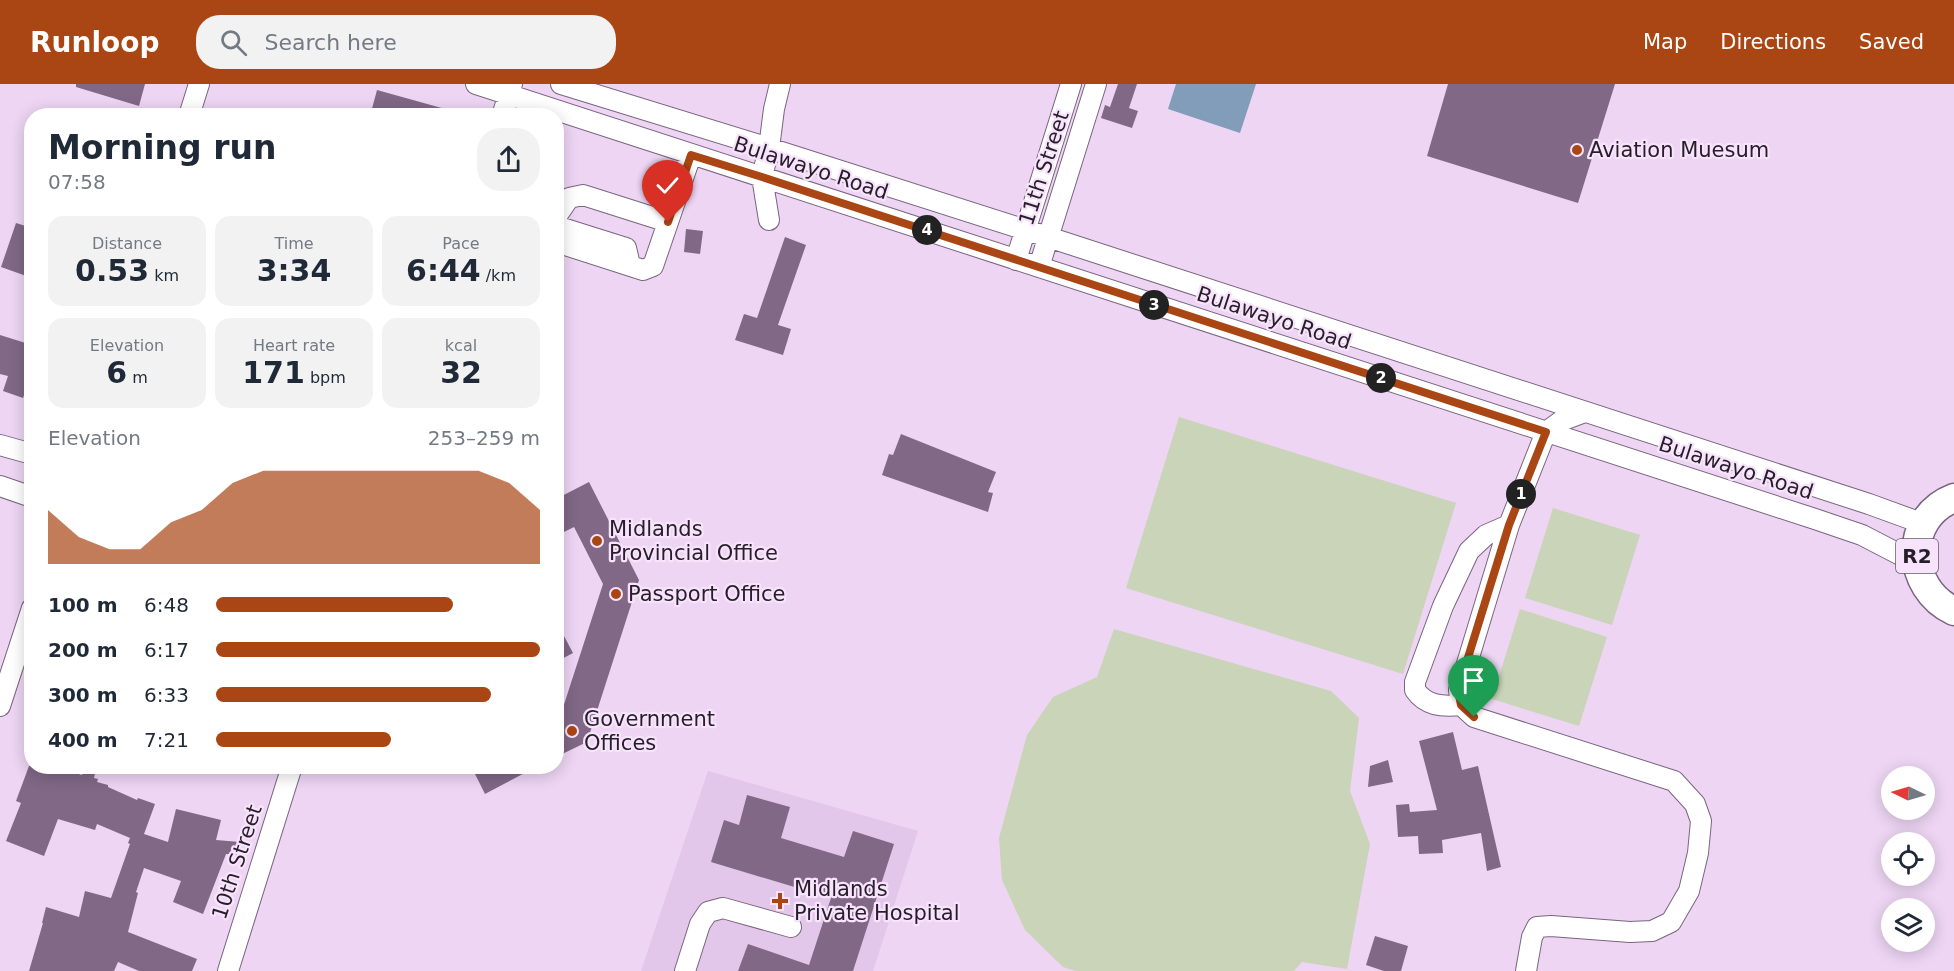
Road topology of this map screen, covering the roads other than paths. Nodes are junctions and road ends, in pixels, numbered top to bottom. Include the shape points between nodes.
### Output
1 (199, 84) edge
2 (476, 84) edge
3 (561, 84) edge
4 (780, 84) edge
5 (1071, 84) edge
6 (1096, 84) edge
7 (510, 89) edge
8 (192, 108) edge
9 (504, 108) edge
10 (562, 108) edge
11 (564, 109) edge
12 (769, 148) junction
13 (691, 155) junction
14 (762, 177) junction
15 (564, 205) edge
16 (769, 220) dead end
17 (668, 222) junction
18 (564, 229) edge
19 (1026, 230) junction
20 (1048, 237) junction
21 (564, 245) edge
22 (1016, 260) junction
23 (630, 266) junction
24 (1039, 267) junction
25 (1531, 394) junction
26 (1585, 412) junction
27 (1546, 432) junction
28 (0, 445) edge
29 (24, 452) edge
30 (0, 486) edge
31 (1821, 489) junction
32 (1953, 492) edge
33 (24, 494) edge
34 (1815, 519) junction
35 (1924, 524) junction
36 (1509, 525) junction
37 (1916, 563) junction
38 (1954, 611) edge
39 (24, 632) edge
40 (1461, 705) junction
41 (0, 706) edge
42 (290, 774) edge
43 (791, 927) dead end
44 (228, 971) edge
45 (685, 971) edge
46 (1526, 971) edge

1 - 8 street
2 - 7 street, Bulawayo Road
3 - 12 street, Bulawayo Road
4 - 12 street
5 - 19 street, 11th Street
6 - 20 street, 11th Street
7 - 9 street
7 - 10 street, Bulawayo Road
11 - 13 street, Bulawayo Road
12 - 14 street
12 - 19 street, Bulawayo Road
13 - 14 street, Bulawayo Road
13 - 17 street
14 - 16 street
14 - 22 street, Bulawayo Road
15 - 17 street via 569,198 583,195
17 - 23 street via 653,266 643,270
18 - 23 street via 626,248
19 - 20 street, Bulawayo Road
19 - 22 street, 11th Street
20 - 24 street, 11th Street
20 - 25 street, Bulawayo Road
21 - 23 street
22 - 24 street, Bulawayo Road
24 - 27 street, Bulawayo Road
25 - 26 street, Bulawayo Road
25 - 27 street
26 - 27 street
26 - 31 street, Bulawayo Road
27 - 34 street, Bulawayo Road
27 - 36 street
28 - 29 street
30 - 33 street
31 - 34 street
31 - 35 street, Bulawayo Road
32 - 35 highway, R2
34 - 37 street, Bulawayo Road via 1862,535
35 - 37 highway, R2 via 1917,543
36 - 40 street via 1458,690
36 - 40 street via 1486,535 1469,551 1443,606 1415,682 1415,690 1427,702 1444,707
37 - 38 highway, R2 via 1930,595
39 - 41 street
40 - 46 street via 1474,717 1674,782 1695,804 1701,821 1689,891 1671,922 1652,930 1630,932 1537,927
42 - 44 street, 10th Street
43 - 45 street via 723,908 708,912 700,924

